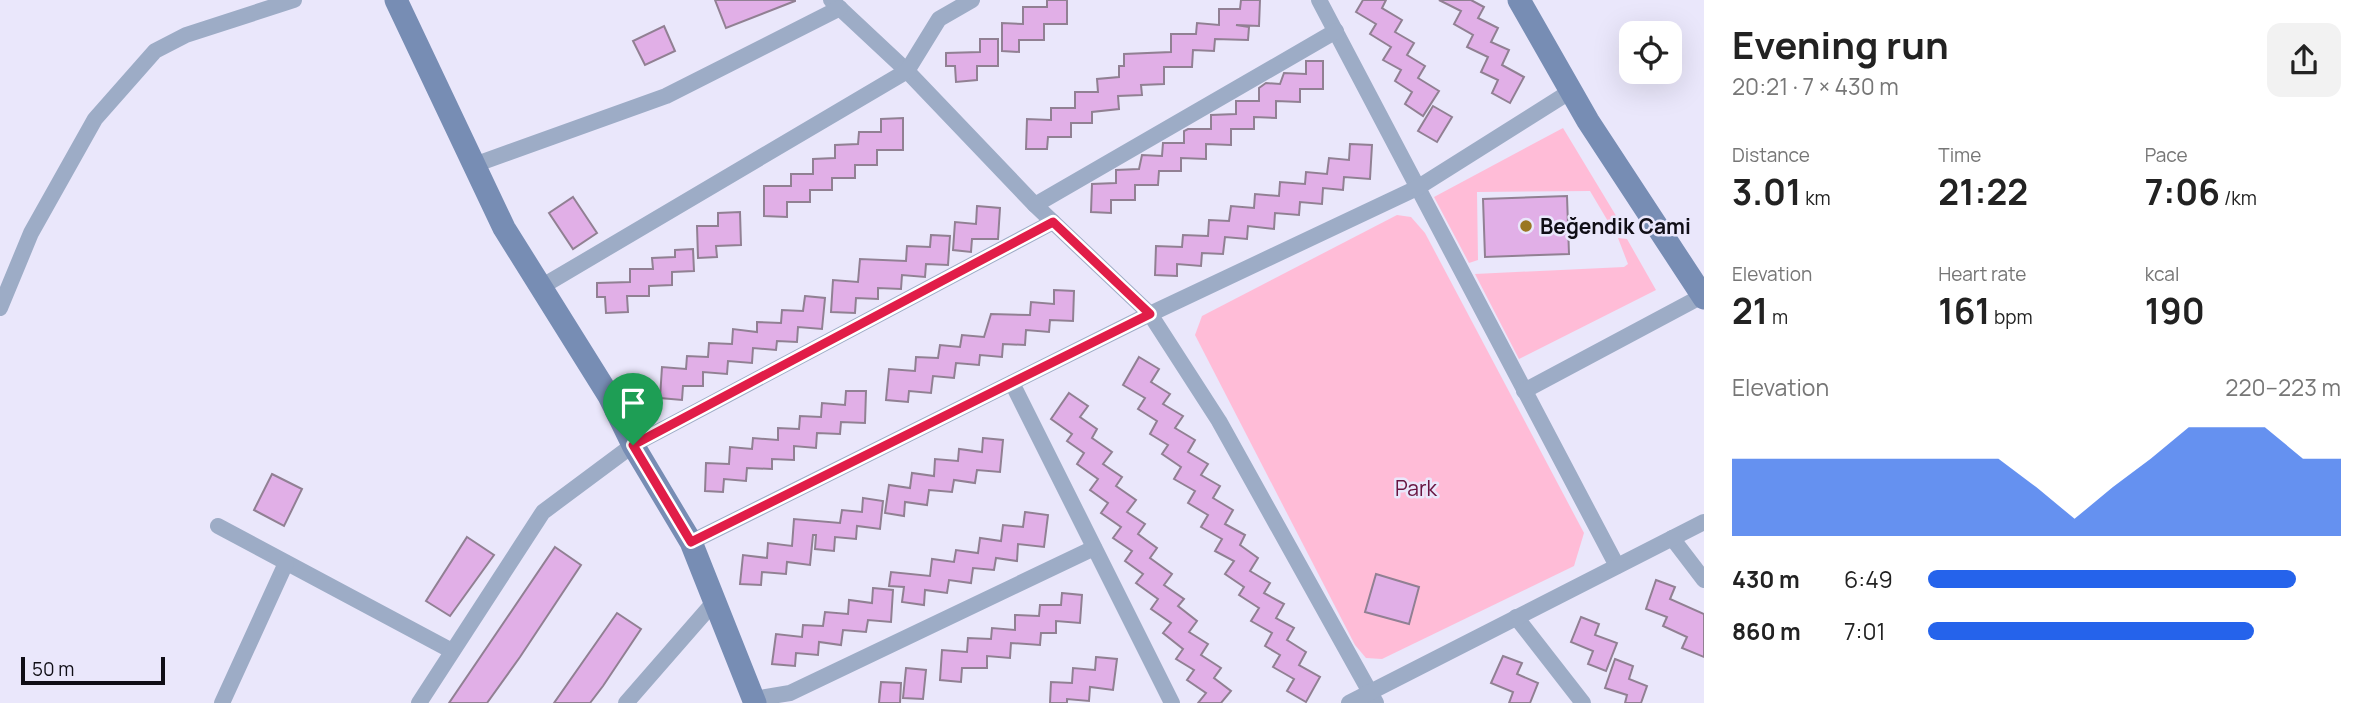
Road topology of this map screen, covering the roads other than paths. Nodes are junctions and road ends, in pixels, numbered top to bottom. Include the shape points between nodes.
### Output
1 (294, 0) edge
2 (396, 0) edge
3 (972, 0) edge
4 (1319, 0) edge
5 (1519, 0) edge
6 (835, 4) edge
7 (1336, 31) junction
8 (907, 71) junction
9 (1571, 91) junction
10 (474, 165) junction
11 (1417, 188) junction
12 (1035, 205) junction
13 (1053, 222) junction
14 (541, 287) junction
15 (1703, 297) edge
16 (0, 308) edge
17 (1150, 314) junction
18 (1012, 383) junction
19 (1524, 391) junction
20 (633, 445) junction
21 (1704, 522) edge
22 (218, 526) dead end
23 (1672, 538) junction
24 (691, 542) junction
25 (1094, 548) junction
26 (286, 563) junction
27 (1617, 566) junction
28 (1704, 580) edge
29 (715, 601) junction
30 (1516, 617) junction
31 (452, 652) junction
32 (1372, 697) edge
33 (755, 701) edge
34 (1168, 702) edge
35 (222, 703) edge
36 (419, 703) edge
37 (626, 703) edge
38 (1349, 703) edge
39 (1583, 703) edge

1 - 16 street via 186,35 155,51 95,119 31,233
2 - 10 street
3 - 8 street via 939,19
4 - 7 street
5 - 9 street
6 - 8 street
6 - 10 street via 666,96
7 - 11 street
7 - 12 street
8 - 12 street
8 - 14 street
9 - 11 street
9 - 15 street
10 - 14 street via 503,228
11 - 17 street
11 - 19 street
12 - 13 street
13 - 17 street
13 - 20 street
14 - 20 street via 609,396
15 - 19 street
17 - 18 street
17 - 32 street via 1219,421
18 - 24 street
18 - 25 street
19 - 27 street
20 - 24 street
20 - 31 street via 543,512
21 - 23 street
22 - 26 street
23 - 27 street
23 - 28 street
24 - 29 street
25 - 33 street via 790,693
25 - 34 street
26 - 31 street
26 - 35 street
27 - 30 street
29 - 33 street
29 - 37 street
30 - 32 street
30 - 39 street
31 - 36 street
32 - 38 street

